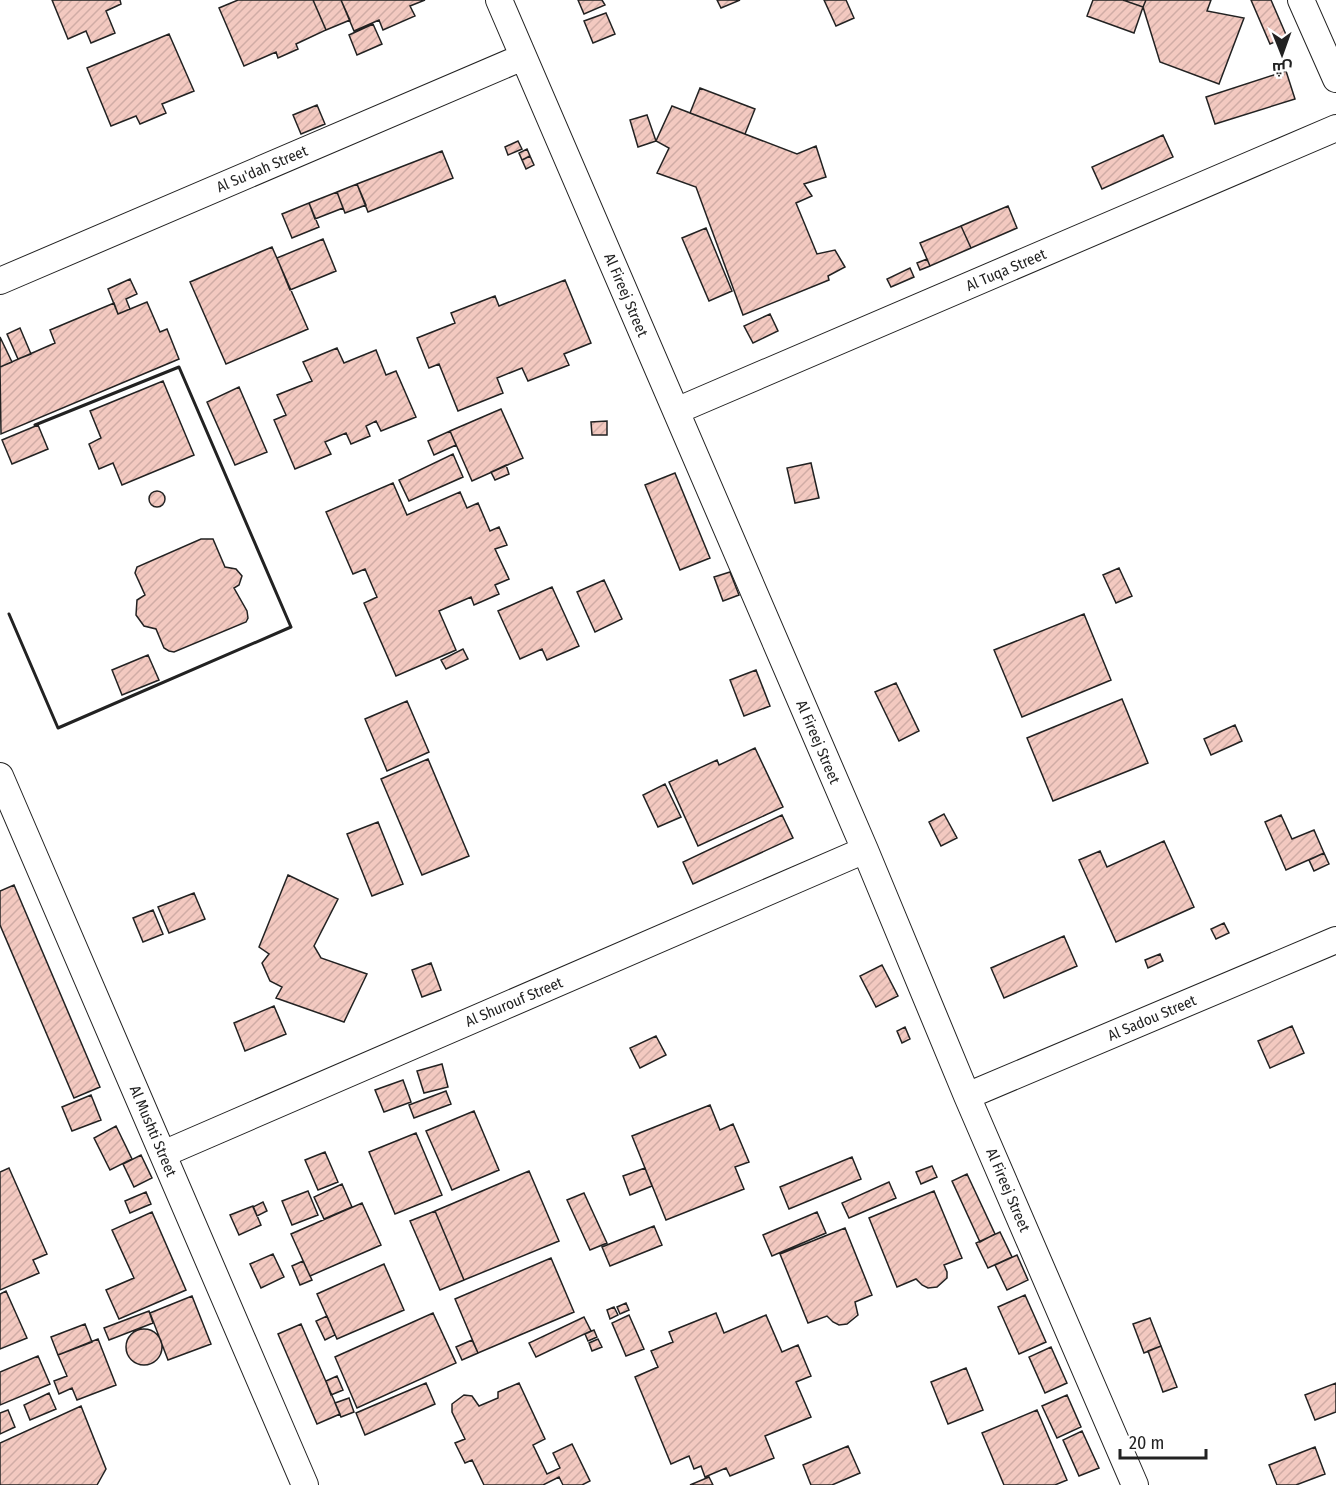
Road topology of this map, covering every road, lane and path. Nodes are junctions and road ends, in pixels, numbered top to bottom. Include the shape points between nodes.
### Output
1 (499, 0) edge
2 (1301, 0) edge
3 (524, 57) junction
4 (1336, 79) edge
5 (1336, 129) edge
6 (0, 281) edge
7 (676, 411) junction
8 (0, 776) edge
9 (865, 850) junction
10 (1336, 940) edge
11 (967, 1096) junction
12 (162, 1154) junction
13 (305, 1485) edge
14 (1135, 1485) edge

1 - 3 street, Al Fireej Street
2 - 4 street
3 - 6 street, Al Su'dah Street
3 - 7 street, Al Fireej Street
5 - 7 street, Al Tuqa Street
7 - 9 street, Al Fireej Street
8 - 12 street, Al Mushti Street
9 - 11 street, Al Fireej Street
9 - 12 street, Al Shurouf Street
10 - 11 street, Al Sadou Street
11 - 14 street, Al Fireej Street
12 - 13 street, Al Mushti Street

